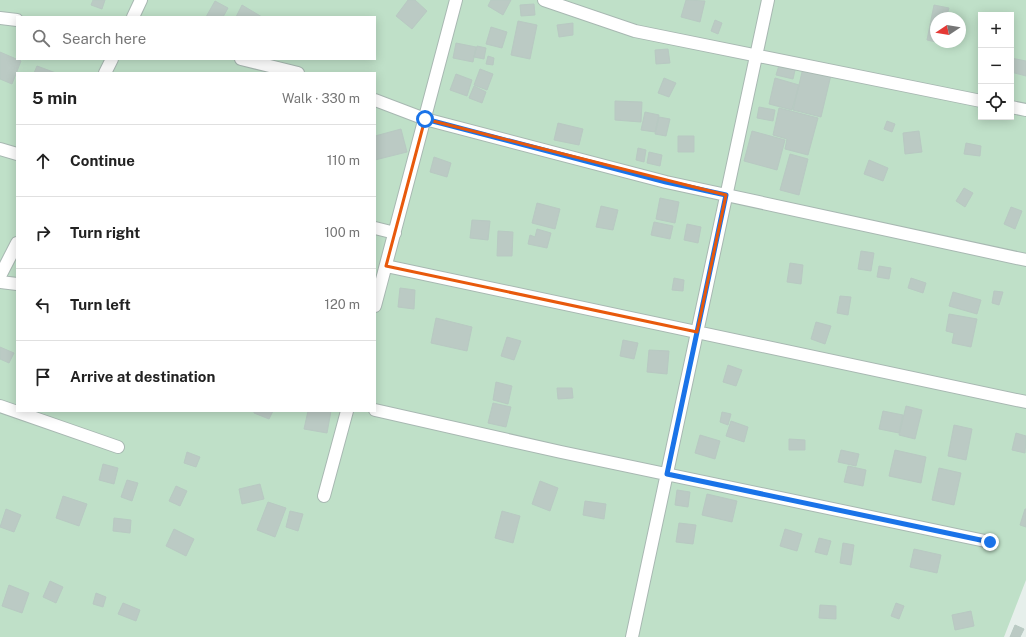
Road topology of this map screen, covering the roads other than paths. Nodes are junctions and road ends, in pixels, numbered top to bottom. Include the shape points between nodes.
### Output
1 (141, 0) edge
2 (456, 0) edge
3 (544, 0) edge
4 (768, 0) edge
5 (133, 16) edge
6 (0, 18) edge
7 (16, 20) edge
8 (757, 56) junction
9 (112, 60) edge
10 (244, 60) edge
11 (106, 72) edge
12 (294, 72) edge
13 (376, 100) edge
14 (978, 100) edge
15 (1014, 108) edge
16 (1026, 110) edge
17 (425, 119) junction
18 (0, 149) edge
19 (16, 154) edge
20 (726, 195) junction
21 (376, 228) edge
22 (395, 233) junction
23 (16, 245) edge
24 (1026, 260) edge
25 (386, 266) junction
26 (0, 276) edge
27 (0, 282) edge
28 (16, 284) edge
29 (376, 302) edge
30 (697, 332) junction
31 (1026, 402) edge
32 (0, 406) edge
33 (376, 410) edge
34 (16, 412) edge
35 (17, 412) edge
36 (347, 412) edge
37 (118, 447) dead end
38 (667, 474) junction
39 (324, 496) dead end
40 (990, 542) dead end
41 (632, 637) edge

1 - 5 street
2 - 17 street
3 - 8 street via 635,31
4 - 8 street
6 - 7 street
8 - 14 street
8 - 20 street
9 - 11 street
10 - 12 street
13 - 17 street
15 - 16 street
17 - 20 street
17 - 22 street
18 - 19 street
20 - 24 street
20 - 30 street
21 - 22 street
22 - 25 street
23 - 26 street
25 - 29 street
25 - 30 street
27 - 28 street
30 - 31 street
30 - 38 street
32 - 34 street
33 - 38 street
35 - 37 street
36 - 39 street
38 - 40 street
38 - 41 street

